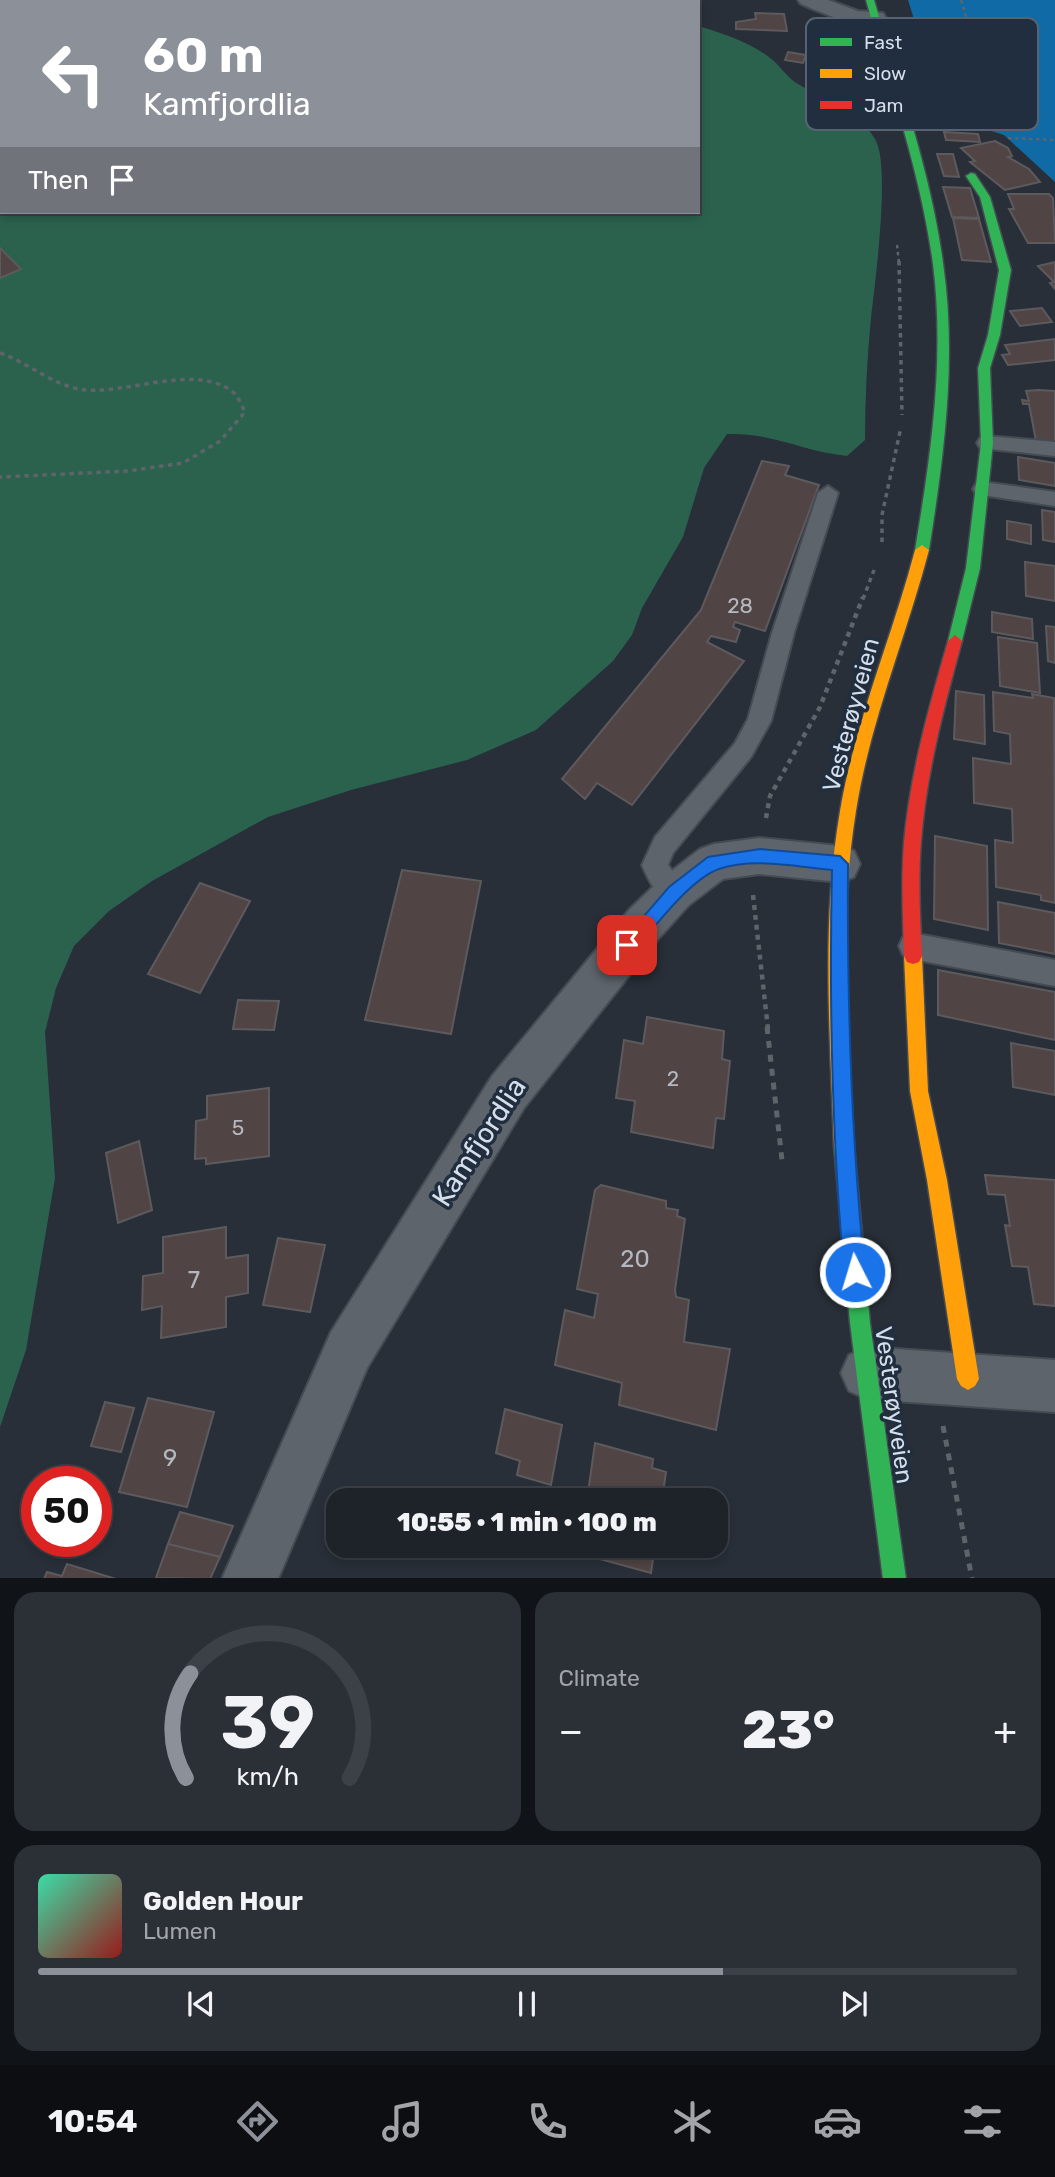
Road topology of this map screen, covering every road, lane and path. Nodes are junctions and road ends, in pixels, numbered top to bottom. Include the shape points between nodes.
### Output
1 (808, 0) edge
2 (961, 0) edge
3 (873, 9) edge
4 (966, 18) edge
5 (906, 130) edge
6 (1008, 138) dead end
7 (1055, 140) edge
8 (971, 176) dead end
9 (0, 353) edge
10 (987, 443) junction
11 (1055, 449) edge
12 (0, 477) edge
13 (983, 489) junction
14 (828, 493) dead end
15 (1055, 499) edge
16 (840, 864) junction
17 (675, 892) junction
18 (912, 946) junction
19 (1055, 973) edge
20 (867, 1373) junction
21 (968, 1379) junction
22 (1055, 1386) edge
23 (250, 1578) edge
24 (895, 1578) edge

1 - 3 street via 855,17
2 - 4 path
5 - 16 main road, Vesterøyveien via 938,264 942,354 939,449 922,552 857,764
6 - 7 path
8 - 10 main road via 985,197 1006,270 984,368
9 - 12 path via 22,359 81,390 213,381 231,390 244,412 220,441 183,463 128,471
10 - 11 lane
10 - 13 main road
13 - 15 lane
13 - 18 main road via 965,607 937,705 914,827
14 - 17 lane via 759,721 743,750 664,845 655,865
16 - 17 street, Kamfjordlia via 760,856 714,862
16 - 20 main road, Vesterøyveien via 837,965 845,1168
17 - 23 street, Kamfjordlia via 644,924 494,1115 349,1350
18 - 19 lane
18 - 21 main road via 919,1091
20 - 21 street
20 - 24 main road, Vesterøyveien
21 - 22 street

